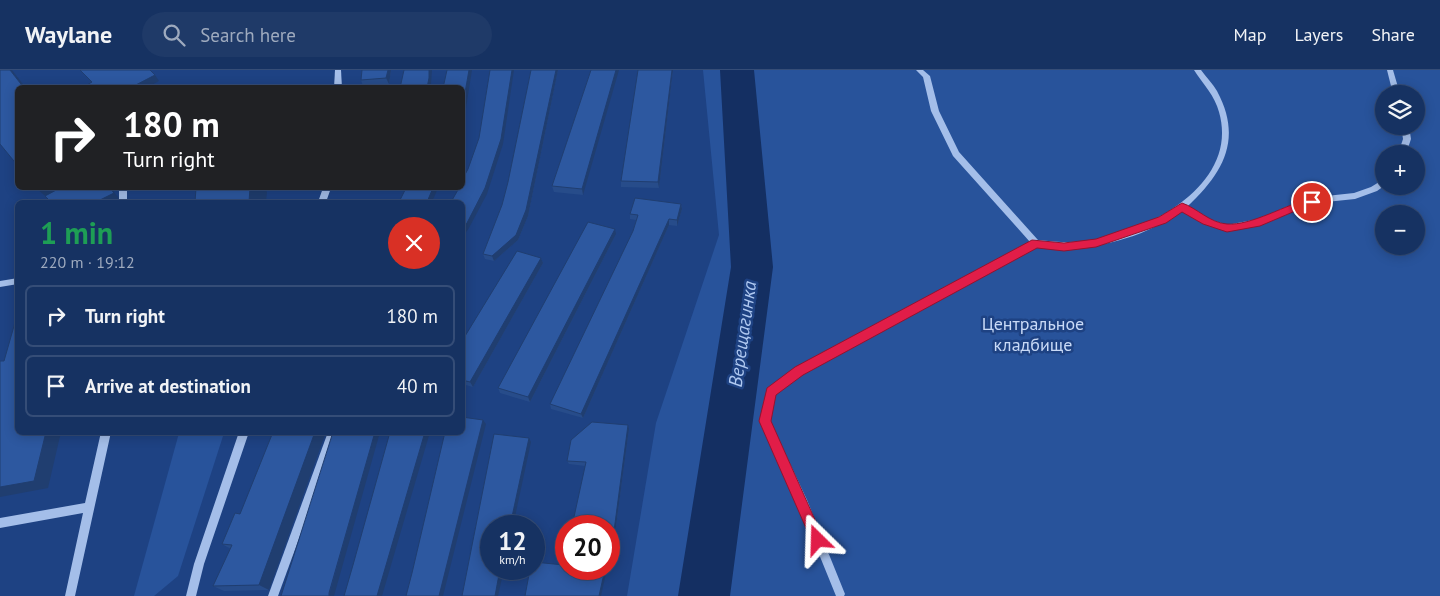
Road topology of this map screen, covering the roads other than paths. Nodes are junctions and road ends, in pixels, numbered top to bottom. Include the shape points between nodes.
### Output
1 (338, 70) edge
2 (919, 70) edge
3 (1197, 70) edge
4 (1390, 70) edge
5 (338, 85) edge
6 (1395, 85) edge
7 (1375, 188) edge
8 (1182, 207) junction
9 (1036, 243) junction
10 (15, 282) edge
11 (0, 284) edge
12 (105, 435) edge
13 (243, 435) edge
14 (333, 435) edge
15 (89, 507) junction
16 (0, 523) edge
17 (840, 594) dead end
18 (70, 596) edge
19 (191, 596) edge
20 (272, 596) edge

1 - 5 street
2 - 9 street via 926,76 935,111 956,154
3 - 8 street via 1226,117 1224,151 1209,182
4 - 6 lane
7 - 8 street via 1355,196 1298,205 1260,222 1227,228 1206,221
8 - 9 street via 1163,220 1096,243 1064,247
9 - 17 street via 799,371 771,392 765,421
10 - 11 lane
12 - 15 street
13 - 19 street
14 - 20 street
15 - 16 street
15 - 18 street

